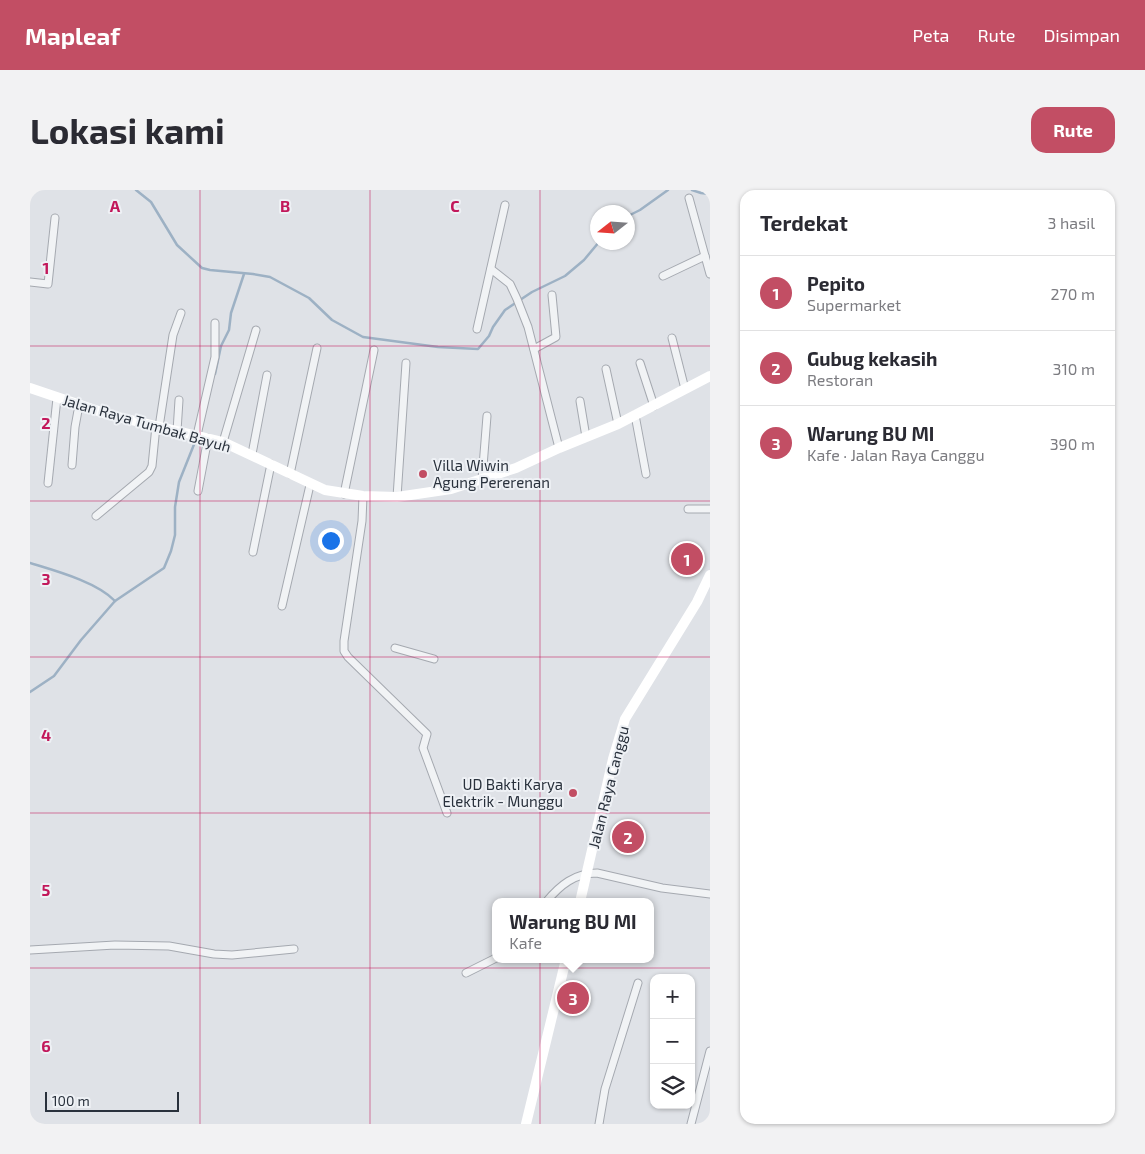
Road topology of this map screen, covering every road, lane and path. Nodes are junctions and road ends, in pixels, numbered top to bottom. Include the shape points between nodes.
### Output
1 (689, 198) dead end
2 (505, 205) dead end
3 (54, 218) dead end
4 (705, 256) junction
5 (491, 269) junction
6 (710, 274) edge
7 (663, 276) dead end
8 (30, 282) edge
9 (552, 295) dead end
10 (181, 313) dead end
11 (215, 323) dead end
12 (477, 328) dead end
13 (256, 330) dead end
14 (672, 338) dead end
15 (317, 348) dead end
16 (534, 348) junction
17 (374, 350) dead end
18 (406, 363) dead end
19 (640, 363) dead end
20 (606, 369) dead end
21 (267, 375) dead end
22 (710, 376) edge
23 (30, 388) edge
24 (685, 390) junction
25 (56, 398) junction
26 (179, 400) dead end
27 (580, 401) dead end
28 (80, 405) junction
29 (654, 406) junction
30 (636, 415) junction
31 (487, 416) dead end
32 (618, 424) junction
33 (157, 427) junction
34 (177, 431) junction
35 (203, 436) junction
36 (586, 437) junction
37 (223, 442) junction
38 (559, 448) junction
39 (252, 454) junction
40 (271, 464) junction
41 (72, 465) dead end
42 (290, 474) junction
43 (646, 474) dead end
44 (482, 479) junction
45 (48, 483) dead end
46 (310, 484) junction
47 (198, 491) dead end
48 (344, 494) junction
49 (363, 496) junction
50 (397, 497) junction
51 (688, 509) dead end
52 (710, 509) edge
53 (96, 516) dead end
54 (254, 552) dead end
55 (710, 575) edge
56 (282, 606) dead end
57 (395, 648) dead end
58 (434, 659) dead end
59 (447, 813) dead end
60 (587, 873) junction
61 (710, 894) edge
62 (550, 898) edge
63 (581, 898) edge
64 (294, 949) dead end
65 (30, 950) edge
66 (492, 960) edge
67 (565, 963) edge
68 (466, 973) dead end
69 (638, 983) dead end
70 (710, 1051) edge
71 (526, 1124) edge
72 (599, 1124) edge
73 (691, 1124) edge

1 - 4 street
2 - 5 street
3 - 8 street via 48,284
4 - 6 street
4 - 7 street
5 - 12 street
5 - 16 street via 510,284
9 - 16 street via 556,337
10 - 33 street via 173,335
11 - 35 street via 215,357
13 - 37 street
14 - 24 street
15 - 42 street
16 - 38 street
17 - 48 street
18 - 50 street
19 - 29 street
20 - 32 street
21 - 39 street
22 - 24 street, Jalan Raya Tumbak Bayuh
23 - 25 street, Jalan Raya Tumbak Bayuh
24 - 29 street, Jalan Raya Tumbak Bayuh
25 - 28 street, Jalan Raya Tumbak Bayuh
25 - 45 street
26 - 34 street
27 - 36 street
28 - 33 street, Jalan Raya Tumbak Bayuh
28 - 41 street
29 - 30 street, Jalan Raya Tumbak Bayuh
30 - 32 street, Jalan Raya Tumbak Bayuh
30 - 43 street
31 - 44 street
32 - 36 street, Jalan Raya Tumbak Bayuh
33 - 34 street, Jalan Raya Tumbak Bayuh
33 - 53 street via 149,472
34 - 35 street, Jalan Raya Tumbak Bayuh
35 - 37 street, Jalan Raya Tumbak Bayuh
35 - 47 street
36 - 38 street, Jalan Raya Tumbak Bayuh
37 - 39 street, Jalan Raya Tumbak Bayuh
38 - 44 street, Jalan Raya Tumbak Bayuh
39 - 40 street, Jalan Raya Tumbak Bayuh
40 - 42 street, Jalan Raya Tumbak Bayuh
40 - 54 street
42 - 46 street, Jalan Raya Tumbak Bayuh
44 - 50 street, Jalan Raya Tumbak Bayuh via 450,489
46 - 48 street, Jalan Raya Tumbak Bayuh
46 - 56 street
48 - 49 street, Jalan Raya Tumbak Bayuh
49 - 50 street, Jalan Raya Tumbak Bayuh
49 - 59 street via 344,651 427,734 423,748
51 - 52 street
55 - 60 street, Jalan Raya Canggu via 697,602 624,719
57 - 58 street
60 - 61 street
60 - 62 street via 565,882
60 - 63 street, Jalan Raya Canggu
64 - 65 street via 232,955 169,946 114,945
66 - 68 street
67 - 71 street
69 - 72 street via 604,1096
70 - 73 street

